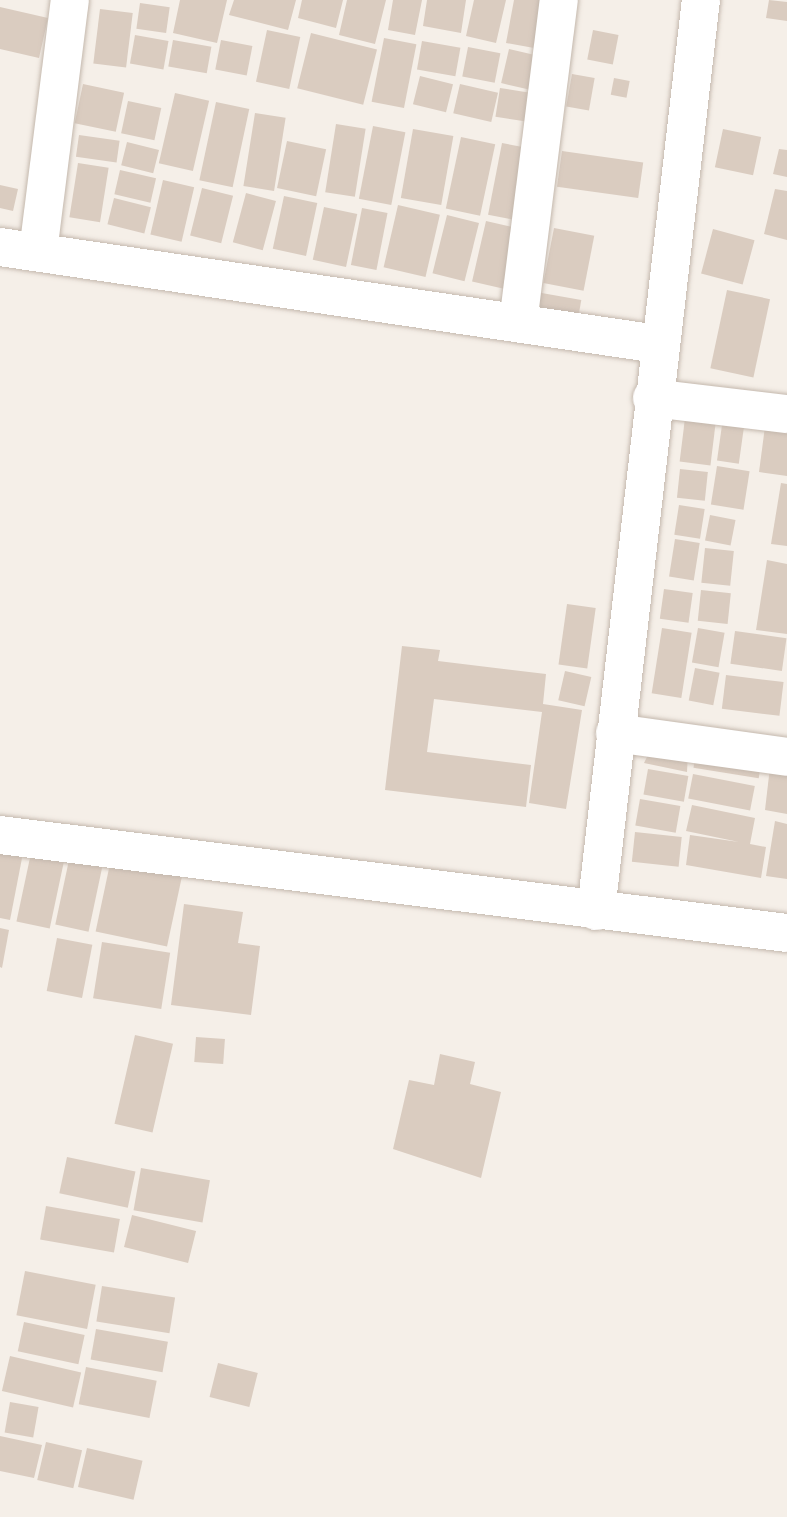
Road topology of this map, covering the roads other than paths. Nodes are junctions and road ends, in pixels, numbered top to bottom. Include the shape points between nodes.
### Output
1 (70, 0) edge
2 (559, 0) edge
3 (701, 0) edge
4 (0, 247) edge
5 (38, 252) junction
6 (518, 323) junction
7 (658, 344) junction
8 (652, 398) junction
9 (787, 414) edge
10 (615, 733) junction
11 (787, 757) edge
12 (0, 835) edge
13 (596, 911) junction
14 (787, 933) edge

1 - 5 street
2 - 6 street
3 - 7 street
4 - 5 street
5 - 6 street
6 - 7 street
7 - 8 street
8 - 9 street
8 - 10 street
10 - 11 street
10 - 13 street
12 - 13 street
13 - 14 street

